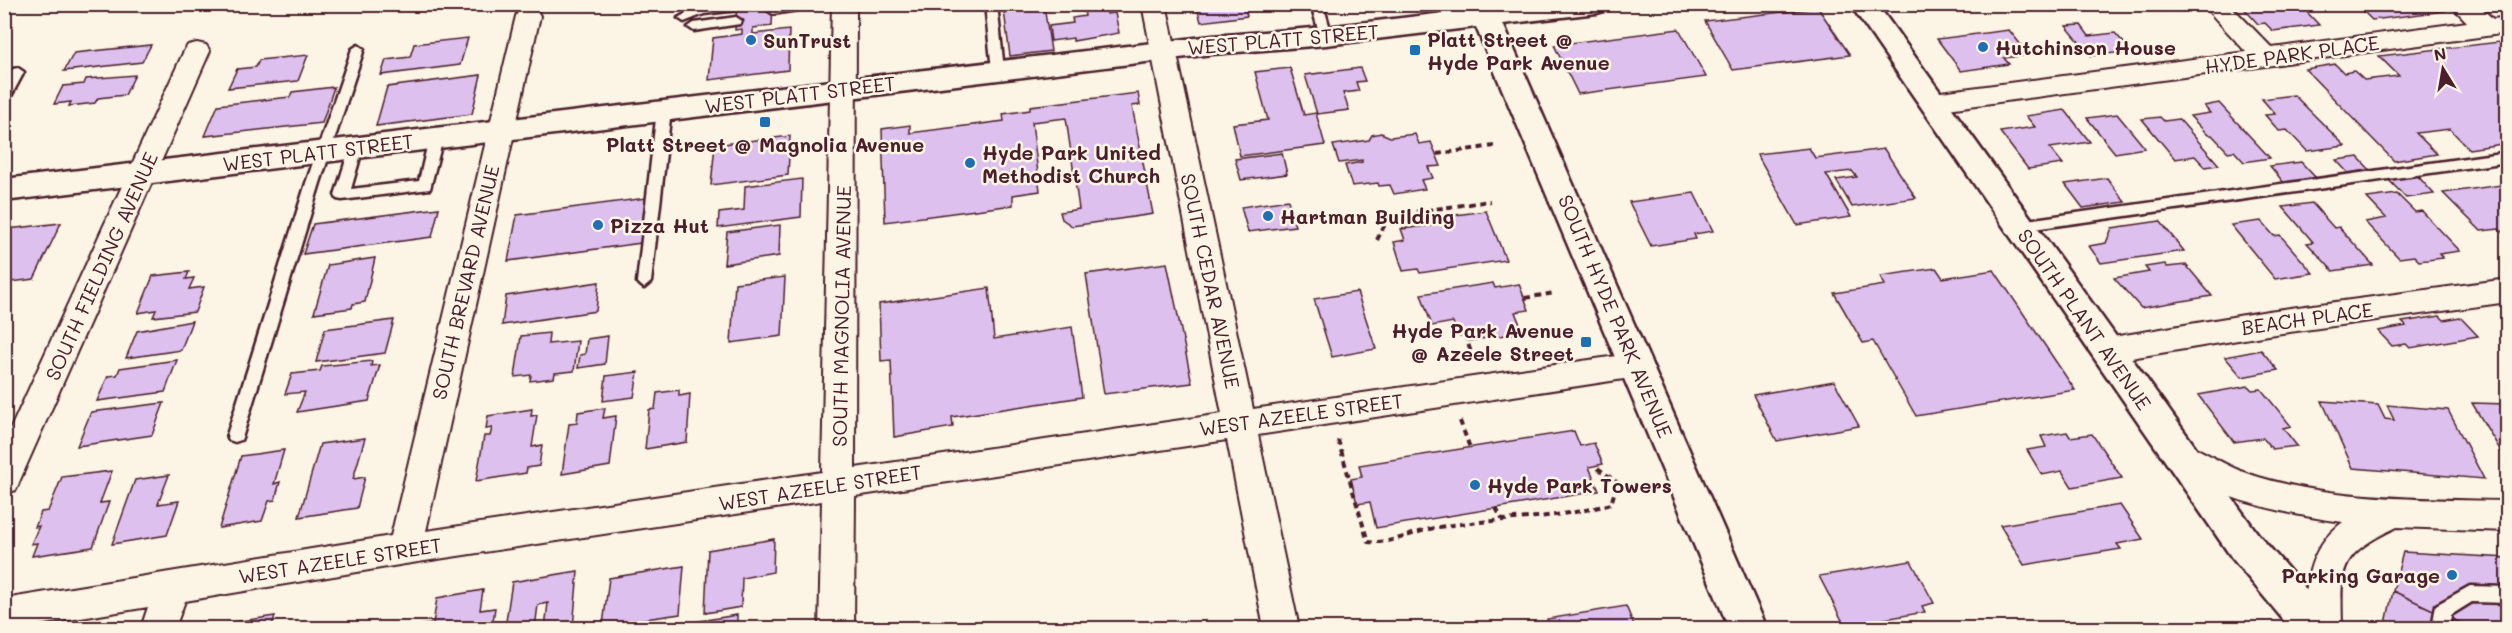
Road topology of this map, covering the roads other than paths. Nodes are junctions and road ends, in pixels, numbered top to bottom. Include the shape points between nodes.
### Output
1 (844, 4) edge
2 (991, 4) edge
3 (1154, 4) edge
4 (1317, 4) edge
5 (1597, 4) edge
6 (1863, 4) edge
7 (2214, 4) edge
8 (2462, 4) edge
9 (708, 7) edge
10 (802, 8) edge
11 (1483, 11) edge
12 (773, 13) dead end
13 (736, 14) edge
14 (528, 16) dead end
15 (2498, 26) edge
16 (1326, 36) junction
17 (358, 49) dead end
18 (1163, 50) junction
19 (197, 51) dead end
20 (2266, 57) junction
21 (998, 70) junction
22 (18, 72) dead end
23 (844, 88) junction
24 (4, 96) edge
25 (1933, 102) junction
26 (664, 110) junction
27 (500, 130) junction
28 (436, 138) junction
29 (356, 147) junction
30 (324, 151) junction
31 (2508, 157) edge
32 (142, 173) junction
33 (4, 190) edge
34 (2020, 226) junction
35 (644, 282) dead end
36 (2508, 290) edge
37 (2107, 350) junction
38 (1637, 365) junction
39 (1240, 423) junction
40 (235, 435) dead end
41 (2183, 457) junction
42 (4, 480) edge
43 (838, 485) junction
44 (2396, 512) junction
45 (2508, 516) edge
46 (2245, 546) junction
47 (405, 549) junction
48 (172, 587) junction
49 (2508, 595) edge
50 (4, 615) edge
51 (158, 628) edge
52 (837, 628) edge
53 (1282, 628) edge
54 (1748, 628) edge
55 (2298, 628) edge
56 (2314, 628) edge
57 (2325, 628) edge
58 (2441, 628) edge

1 - 23 street, SOUTH MAGNOLIA AVENUE
2 - 21 lane
3 - 18 street, SOUTH CEDAR AVENUE
4 - 16 lane
5 - 11 main road, WEST PLATT STREET
6 - 25 main road, SOUTH PLANT AVENUE
7 - 20 street
8 - 15 street
9 - 13 lane
9 - 13 lane via 688,22
10 - 12 lane
11 - 16 main road, WEST PLATT STREET
11 - 38 main road, SOUTH HYDE PARK AVENUE
14 - 27 street, SOUTH BREVARD AVENUE
15 - 20 street, HYDE PARK PLACE
16 - 18 main road, WEST PLATT STREET
17 - 30 lane
18 - 21 main road, WEST PLATT STREET
18 - 39 street, SOUTH CEDAR AVENUE
19 - 32 street, SOUTH FIELDING AVENUE
20 - 25 street, HYDE PARK PLACE
21 - 23 main road, WEST PLATT STREET
22 - 24 lane
23 - 26 main road, WEST PLATT STREET
23 - 43 street, SOUTH MAGNOLIA AVENUE
25 - 34 main road, SOUTH PLANT AVENUE
26 - 27 main road, WEST PLATT STREET
26 - 35 lane
27 - 28 main road, WEST PLATT STREET
27 - 47 street, SOUTH BREVARD AVENUE
28 - 29 main road, WEST PLATT STREET
28 - 29 lane via 425,185 342,195
29 - 30 main road, WEST PLATT STREET
30 - 32 main road, WEST PLATT STREET
30 - 40 lane
31 - 34 lane
32 - 33 main road, WEST PLATT STREET
32 - 42 street, SOUTH FIELDING AVENUE
34 - 37 main road, SOUTH PLANT AVENUE
36 - 37 street, BEACH PLACE
37 - 41 main road, SOUTH PLANT AVENUE
38 - 39 street, WEST AZEELE STREET
38 - 54 main road, SOUTH HYDE PARK AVENUE
39 - 43 street, WEST AZEELE STREET
39 - 53 street, SOUTH CEDAR AVENUE
41 - 44 street via 2259,492
41 - 46 main road, SOUTH PLANT AVENUE
43 - 47 street, WEST AZEELE STREET
43 - 52 street, SOUTH MAGNOLIA AVENUE
44 - 45 street
44 - 57 street via 2351,533 2338,545 2324,571
46 - 55 street
46 - 56 main road, SOUTH PLANT AVENUE
47 - 48 street, WEST AZEELE STREET
48 - 50 street, WEST AZEELE STREET
48 - 51 street
49 - 58 lane via 2470,594 2442,611

